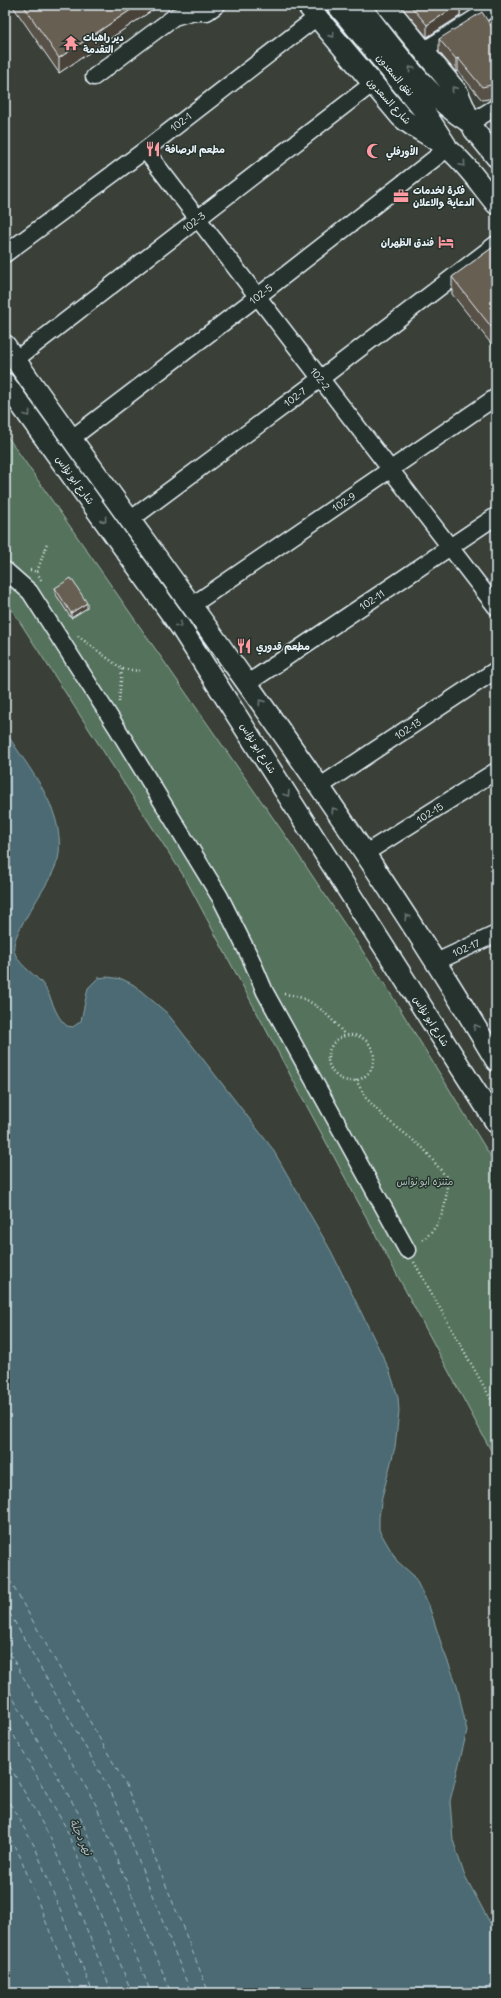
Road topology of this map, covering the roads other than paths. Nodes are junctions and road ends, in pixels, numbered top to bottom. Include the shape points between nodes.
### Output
1 (217, 5) edge
2 (337, 5) edge
3 (359, 5) edge
4 (386, 5) edge
5 (496, 5) edge
6 (312, 11) edge
7 (423, 51) junction
8 (94, 77) dead end
9 (372, 84) junction
10 (496, 106) edge
11 (470, 123) junction
12 (448, 148) junction
13 (145, 150) junction
14 (496, 157) edge
15 (496, 204) edge
16 (198, 219) junction
17 (496, 244) edge
18 (5, 254) edge
19 (257, 297) junction
20 (10, 352) edge
21 (320, 379) junction
22 (5, 382) edge
23 (496, 397) edge
24 (72, 438) junction
25 (391, 470) junction
26 (496, 516) edge
27 (130, 520) junction
28 (450, 547) junction
29 (8, 564) edge
30 (191, 606) junction
31 (496, 606) edge
32 (496, 670) edge
33 (248, 683) junction
34 (496, 771) edge
35 (319, 787) junction
36 (364, 854) junction
37 (496, 934) edge
38 (436, 962) junction
39 (496, 1061) edge
40 (496, 1123) edge
41 (408, 1250) road end

1 - 8 street via 207,12 191,12 174,17
2 - 12 main road, نفق السعدون via 424,110
11 -> 3 main road, نفق السعدون via 447,108 427,89
4 - 7 main road
5 - 7 street
6 -> 9 main road, شارع السعدون
6 - 13 street, 102-1
11 -> 7 main road via 462,100
9 - 12 main road, شارع السعدون via 410,125
9 - 16 street, 102-3
10 - 11 street
11 - 14 main road
12 -> 15 main road, شارع السعدون
12 - 19 street, 102-5
13 - 16 street, 102-2
13 - 18 street, 102-1
16 - 19 street, 102-2
16 - 20 street, 102-3
17 - 21 street, 102-7
19 - 21 street, 102-2
19 - 24 street, 102-5
20 - 24 main road
21 - 25 street, 102-2
21 - 27 street, 102-7
22 -> 40 main road, شارع ابو نؤاس via 181,628
23 - 25 street, 102-9
24 - 27 main road
25 - 28 street, 102-2
25 - 30 street, 102-9
26 - 28 street, 102-11
27 - 30 main road
28 - 31 street, 102-2
28 - 33 street, 102-11
29 - 41 street via 30,592 117,728 220,897 265,992
30 - 33 main road
32 - 35 street, 102-13
35 -> 33 main road
34 - 36 street, 102-15
36 -> 35 main road
38 -> 36 main road
37 - 38 street, 102-17
39 -> 38 main road

